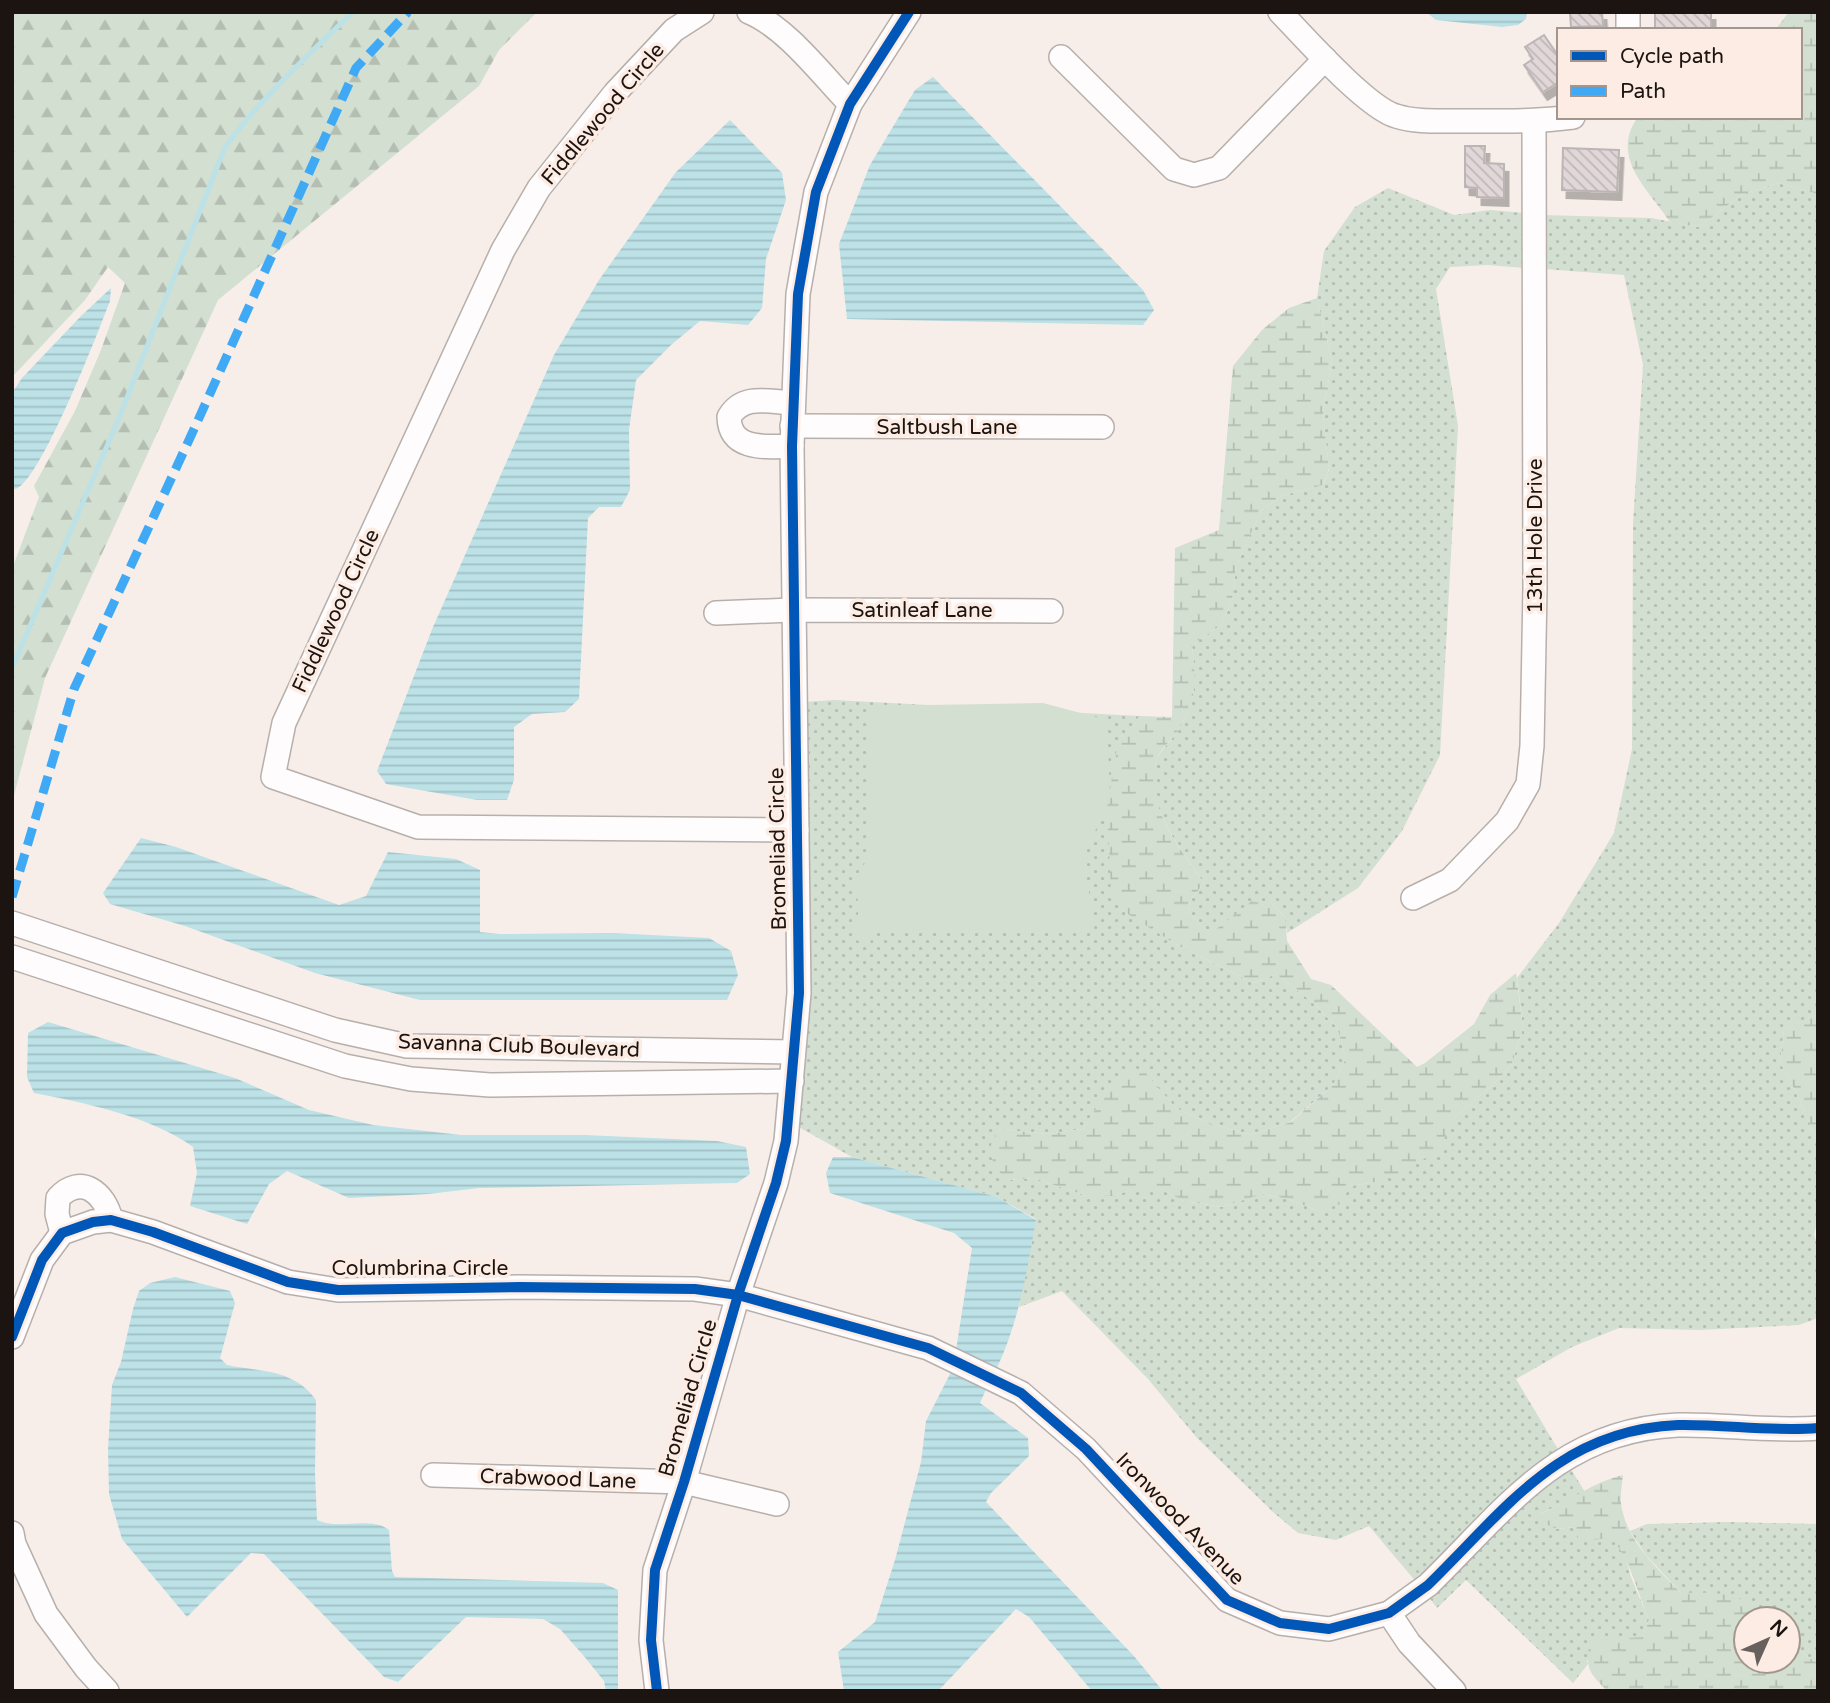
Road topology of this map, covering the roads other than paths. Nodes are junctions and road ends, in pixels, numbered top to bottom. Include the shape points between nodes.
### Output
1 (702, 12) edge
2 (909, 12) edge
3 (1280, 12) edge
4 (759, 15) edge
5 (1061, 57) dead end
6 (1325, 59) junction
7 (850, 104) junction
8 (1557, 119) edge
9 (1534, 122) junction
10 (793, 403) junction
11 (1102, 427) dead end
12 (792, 436) junction
13 (792, 610) junction
14 (1051, 611) dead end
15 (716, 613) dead end
16 (797, 830) junction
17 (1413, 898) dead end
18 (12, 923) edge
19 (12, 957) edge
20 (793, 1052) junction
21 (792, 1081) junction
22 (111, 1220) junction
23 (62, 1233) junction
24 (738, 1295) junction
25 (12, 1337) edge
26 (1818, 1429) edge
27 (433, 1475) dead end
28 (684, 1482) junction
29 (777, 1504) dead end
30 (12, 1533) edge
31 (1389, 1613) junction
32 (107, 1691) edge
33 (657, 1691) edge
34 (1454, 1691) edge

1 - 16 street, Fiddlewood Circle via 674,30 615,93 540,188 503,250 284,723 273,777 418,827
2 - 7 street, Bromeliad Circle
3 - 6 street
4 - 7 street
5 - 6 street via 1174,169 1194,175 1219,168
6 - 9 street via 1394,116
7 - 10 street, Bromeliad Circle via 816,192 798,294
8 - 9 street
9 - 17 street, 13th Hole Drive via 1535,589 1528,784 1507,821 1450,880
10 - 12 street, Bromeliad Circle
10 - 12 street, Saltbush Lane via 748,401 740,403 729,417 729,426 741,442 751,446
11 - 12 street, Saltbush Lane
12 - 13 street, Bromeliad Circle
13 - 14 street, Satinleaf Lane
13 - 15 street, Satinleaf Lane
13 - 16 street, Bromeliad Circle
16 - 20 street, Bromeliad Circle via 799,993
18 - 20 street, Savanna Club Boulevard via 335,1030 407,1046
19 - 21 street, Savanna Club Boulevard via 345,1066 411,1079 490,1085
20 - 21 street, Bromeliad Circle
21 - 24 street, Bromeliad Circle via 776,1183
22 - 23 street, Columbrina Circle
22 - 23 street via 97,1194 77,1185 58,1198
22 - 24 street, Columbrina Circle via 288,1282 338,1290 695,1289
23 - 25 street via 42,1260
24 - 28 street, Bromeliad Circle
24 - 31 street, Ironwood Avenue via 928,1348 1021,1393 1086,1449 1227,1600 1280,1623 1329,1629
26 - 31 street, Ironwood Avenue via 1677,1425 1607,1438 1566,1457 1531,1482 1428,1585
27 - 28 street, Crabwood Lane
28 - 29 street, Crabwood Lane
28 - 33 street, Bromeliad Circle via 655,1570 650,1640
30 - 32 street via 46,1614
31 - 34 street via 1409,1643

